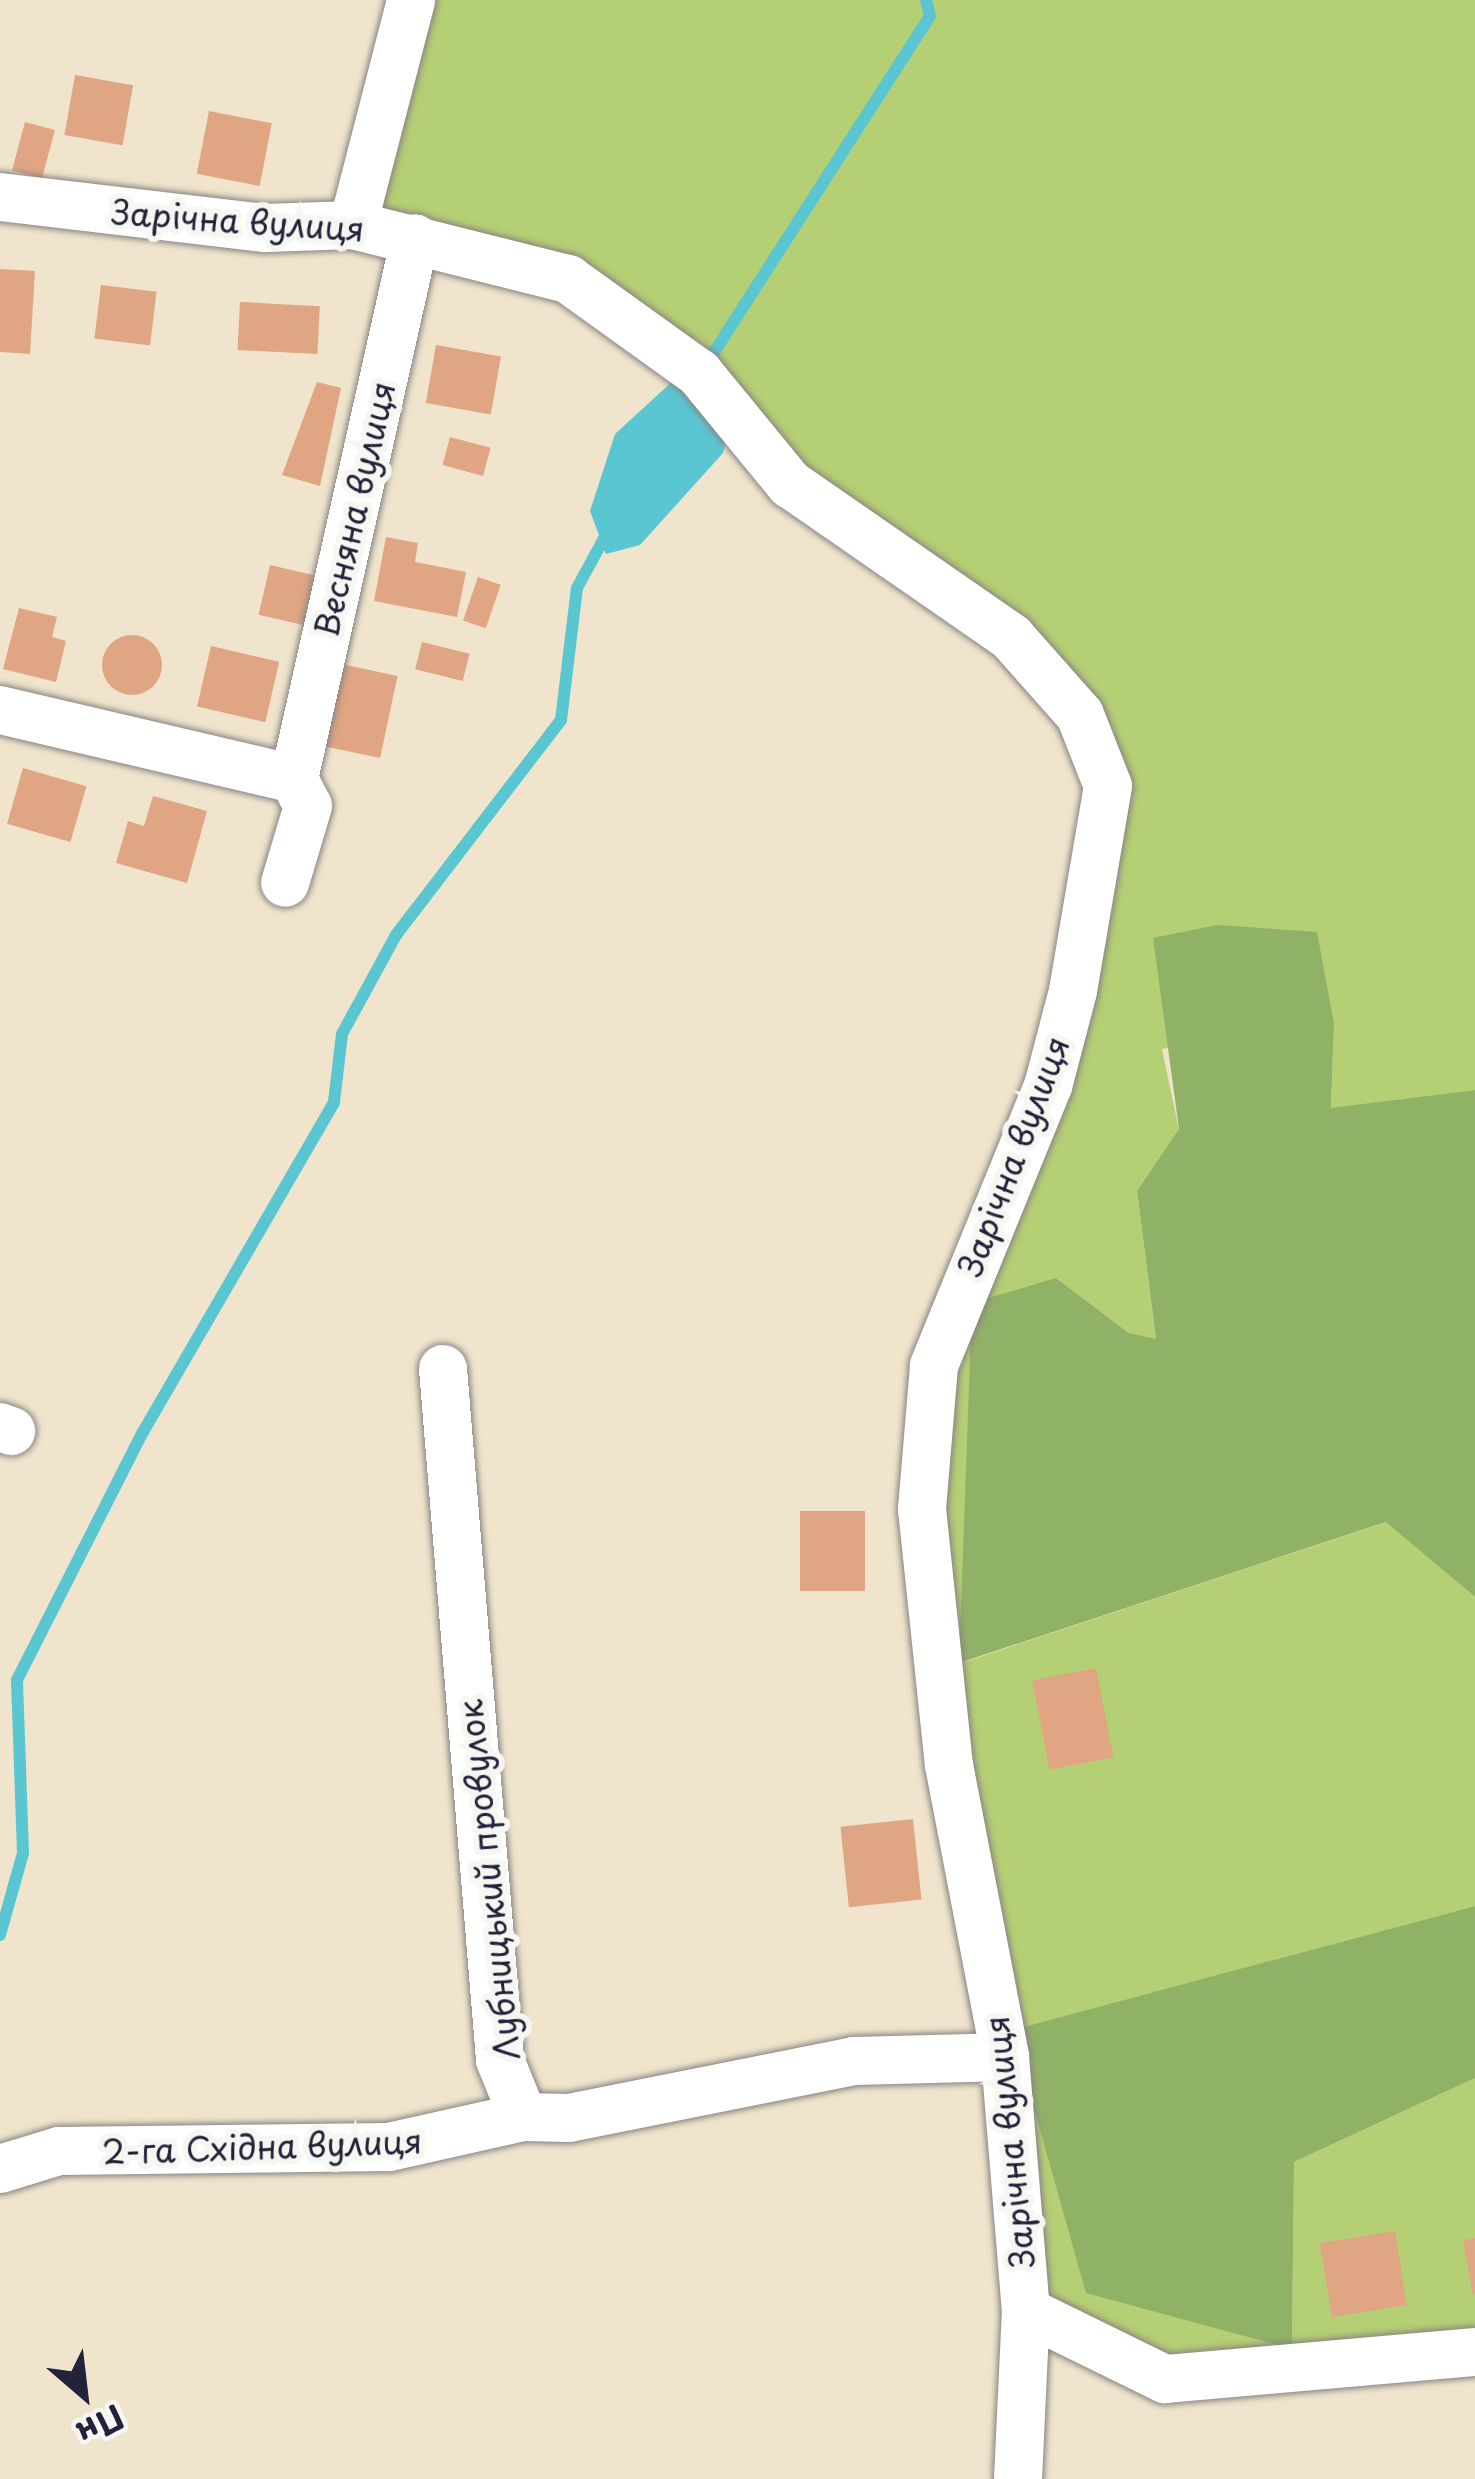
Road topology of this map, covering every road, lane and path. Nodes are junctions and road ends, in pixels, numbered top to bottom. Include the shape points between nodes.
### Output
1 (411, 0) edge
2 (0, 197) edge
3 (353, 226) junction
4 (415, 238) junction
5 (0, 710) edge
6 (294, 779) junction
7 (285, 883) dead end
8 (442, 1369) dead end
9 (1006, 2057) junction
10 (523, 2117) junction
11 (0, 2169) edge
12 (1026, 2311) junction
13 (1475, 2352) edge
14 (1018, 2479) edge

1 - 3 street
2 - 3 street, Зарічна вулиця via 265,228
3 - 4 street, Зарічна вулиця
4 - 6 street, Весняна вулиця
4 - 9 street, Зарічна вулиця via 568,279 627,314 699,373 790,484 1011,637 1080,715 1108,786 1048,1086 934,1366 924,1485 949,1765
5 - 6 street
6 - 7 street, Весняна вулиця via 308,806
8 - 10 street, Лубницький провулок via 500,2060
9 - 10 street via 854,2061 569,2118
9 - 12 street, Зарічна вулиця
10 - 11 street, 2-га Східна вулиця via 389,2146 59,2151
12 - 13 street, Зарічна вулиця via 1165,2379
12 - 14 street

